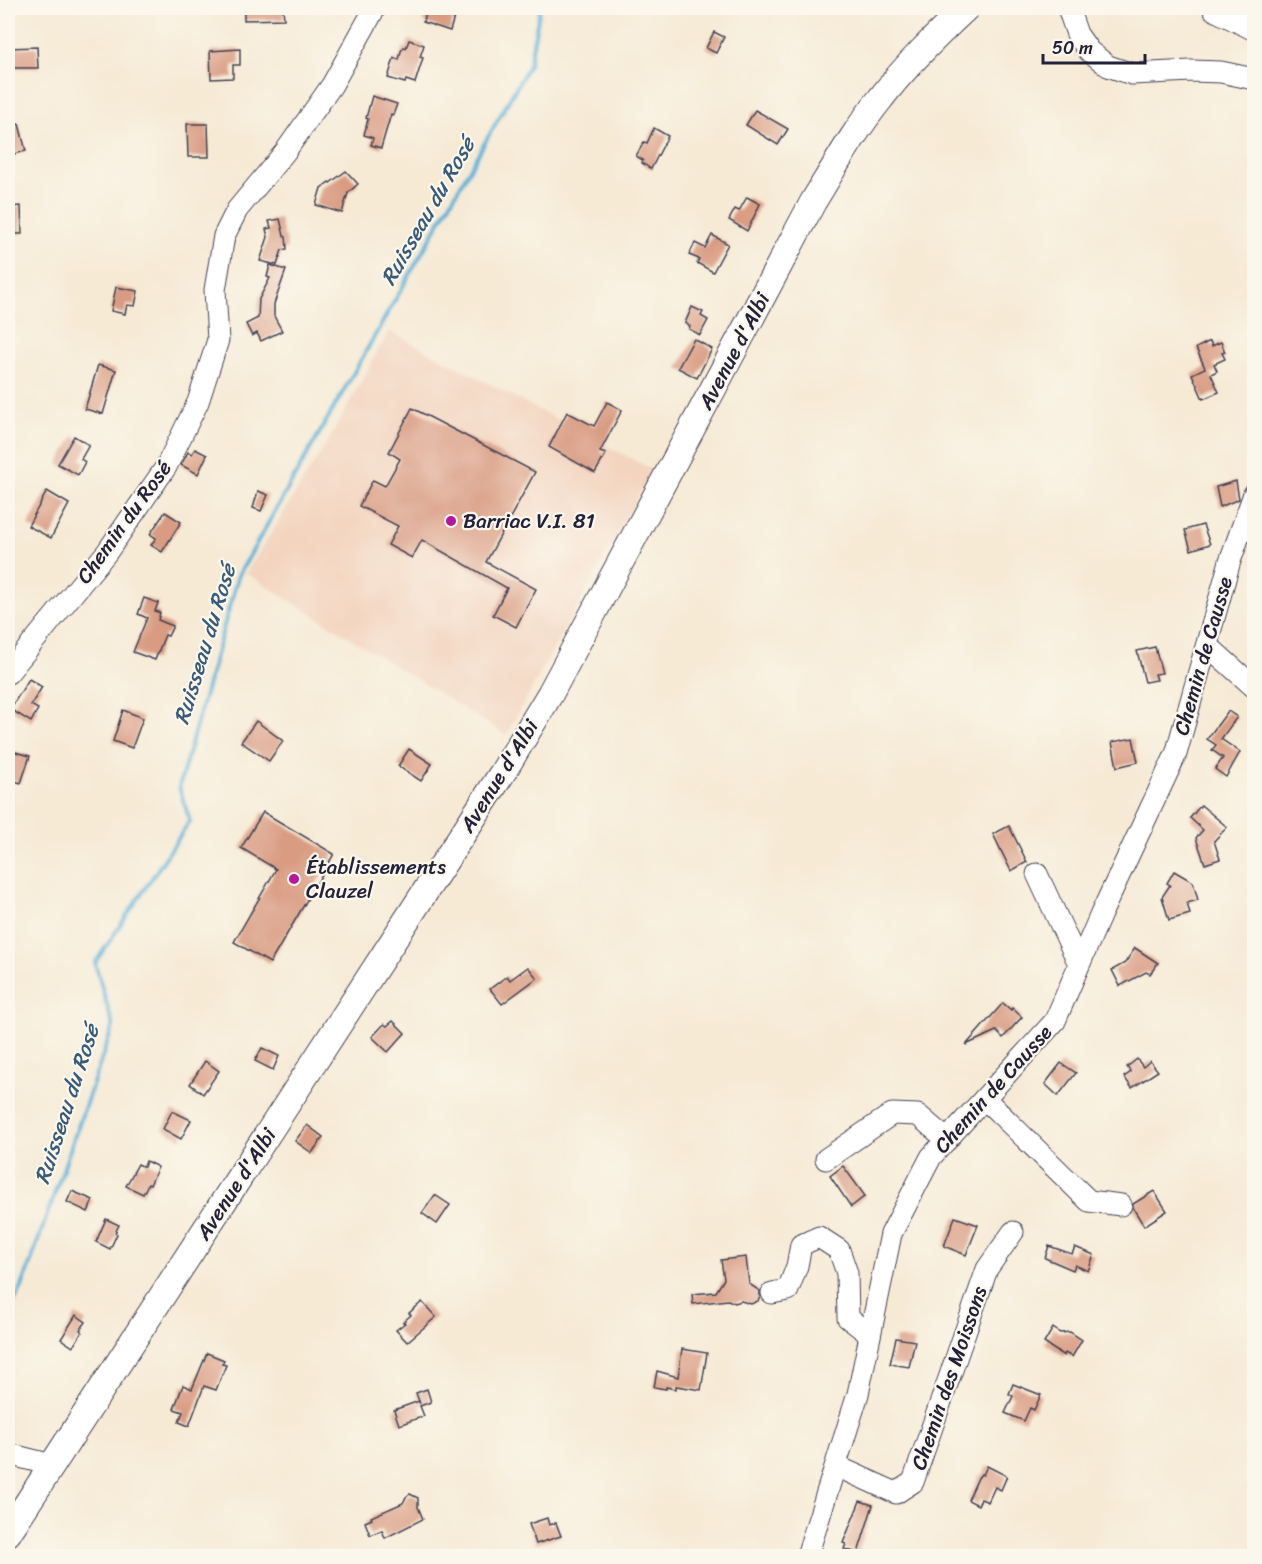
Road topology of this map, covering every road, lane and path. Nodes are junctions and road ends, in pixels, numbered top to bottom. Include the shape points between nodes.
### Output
1 (375, 8) edge
2 (966, 8) edge
3 (1068, 8) edge
4 (1216, 8) edge
5 (1254, 27) edge
6 (1254, 79) edge
7 (1254, 494) edge
8 (1207, 645) junction
9 (8, 673) edge
10 (1254, 687) edge
11 (1037, 874) dead end
12 (1080, 964) junction
13 (985, 1099) junction
14 (947, 1140) junction
15 (826, 1159) dead end
16 (1121, 1205) dead end
17 (1013, 1233) dead end
18 (772, 1293) dead end
19 (870, 1335) junction
20 (8, 1454) edge
21 (52, 1466) junction
22 (836, 1466) junction
23 (8, 1533) edge
24 (807, 1557) edge

1 - 9 street, Chemin du Rosé via 333,85 237,210 224,236 216,290 218,340 198,402 166,467 107,552
2 - 21 main road, Avenue d'Albi via 904,70 848,145 813,202 550,694
3 - 6 street via 1077,34 1089,51 1108,66 1132,74 1221,72
4 - 5 main road
7 - 8 street, Chemin de Causse via 1230,561
8 - 10 street
8 - 12 street, Chemin de Causse via 1176,754
11 - 12 street
12 - 13 street, Chemin de Causse via 1055,1021
13 - 14 street, Chemin de Causse
13 - 16 street via 1089,1202
14 - 15 street via 918,1115 892,1114
14 - 19 street, Chemin de Causse via 932,1157 891,1234
17 - 22 street, Chemin des Moissons via 987,1269 913,1482 896,1494
18 - 19 street via 788,1290 801,1245 819,1237 839,1250 847,1273 848,1318
19 - 22 street, Chemin de Causse via 858,1394
20 - 21 street
21 - 23 main road, Avenue d'Albi
22 - 24 street, Chemin de Causse

